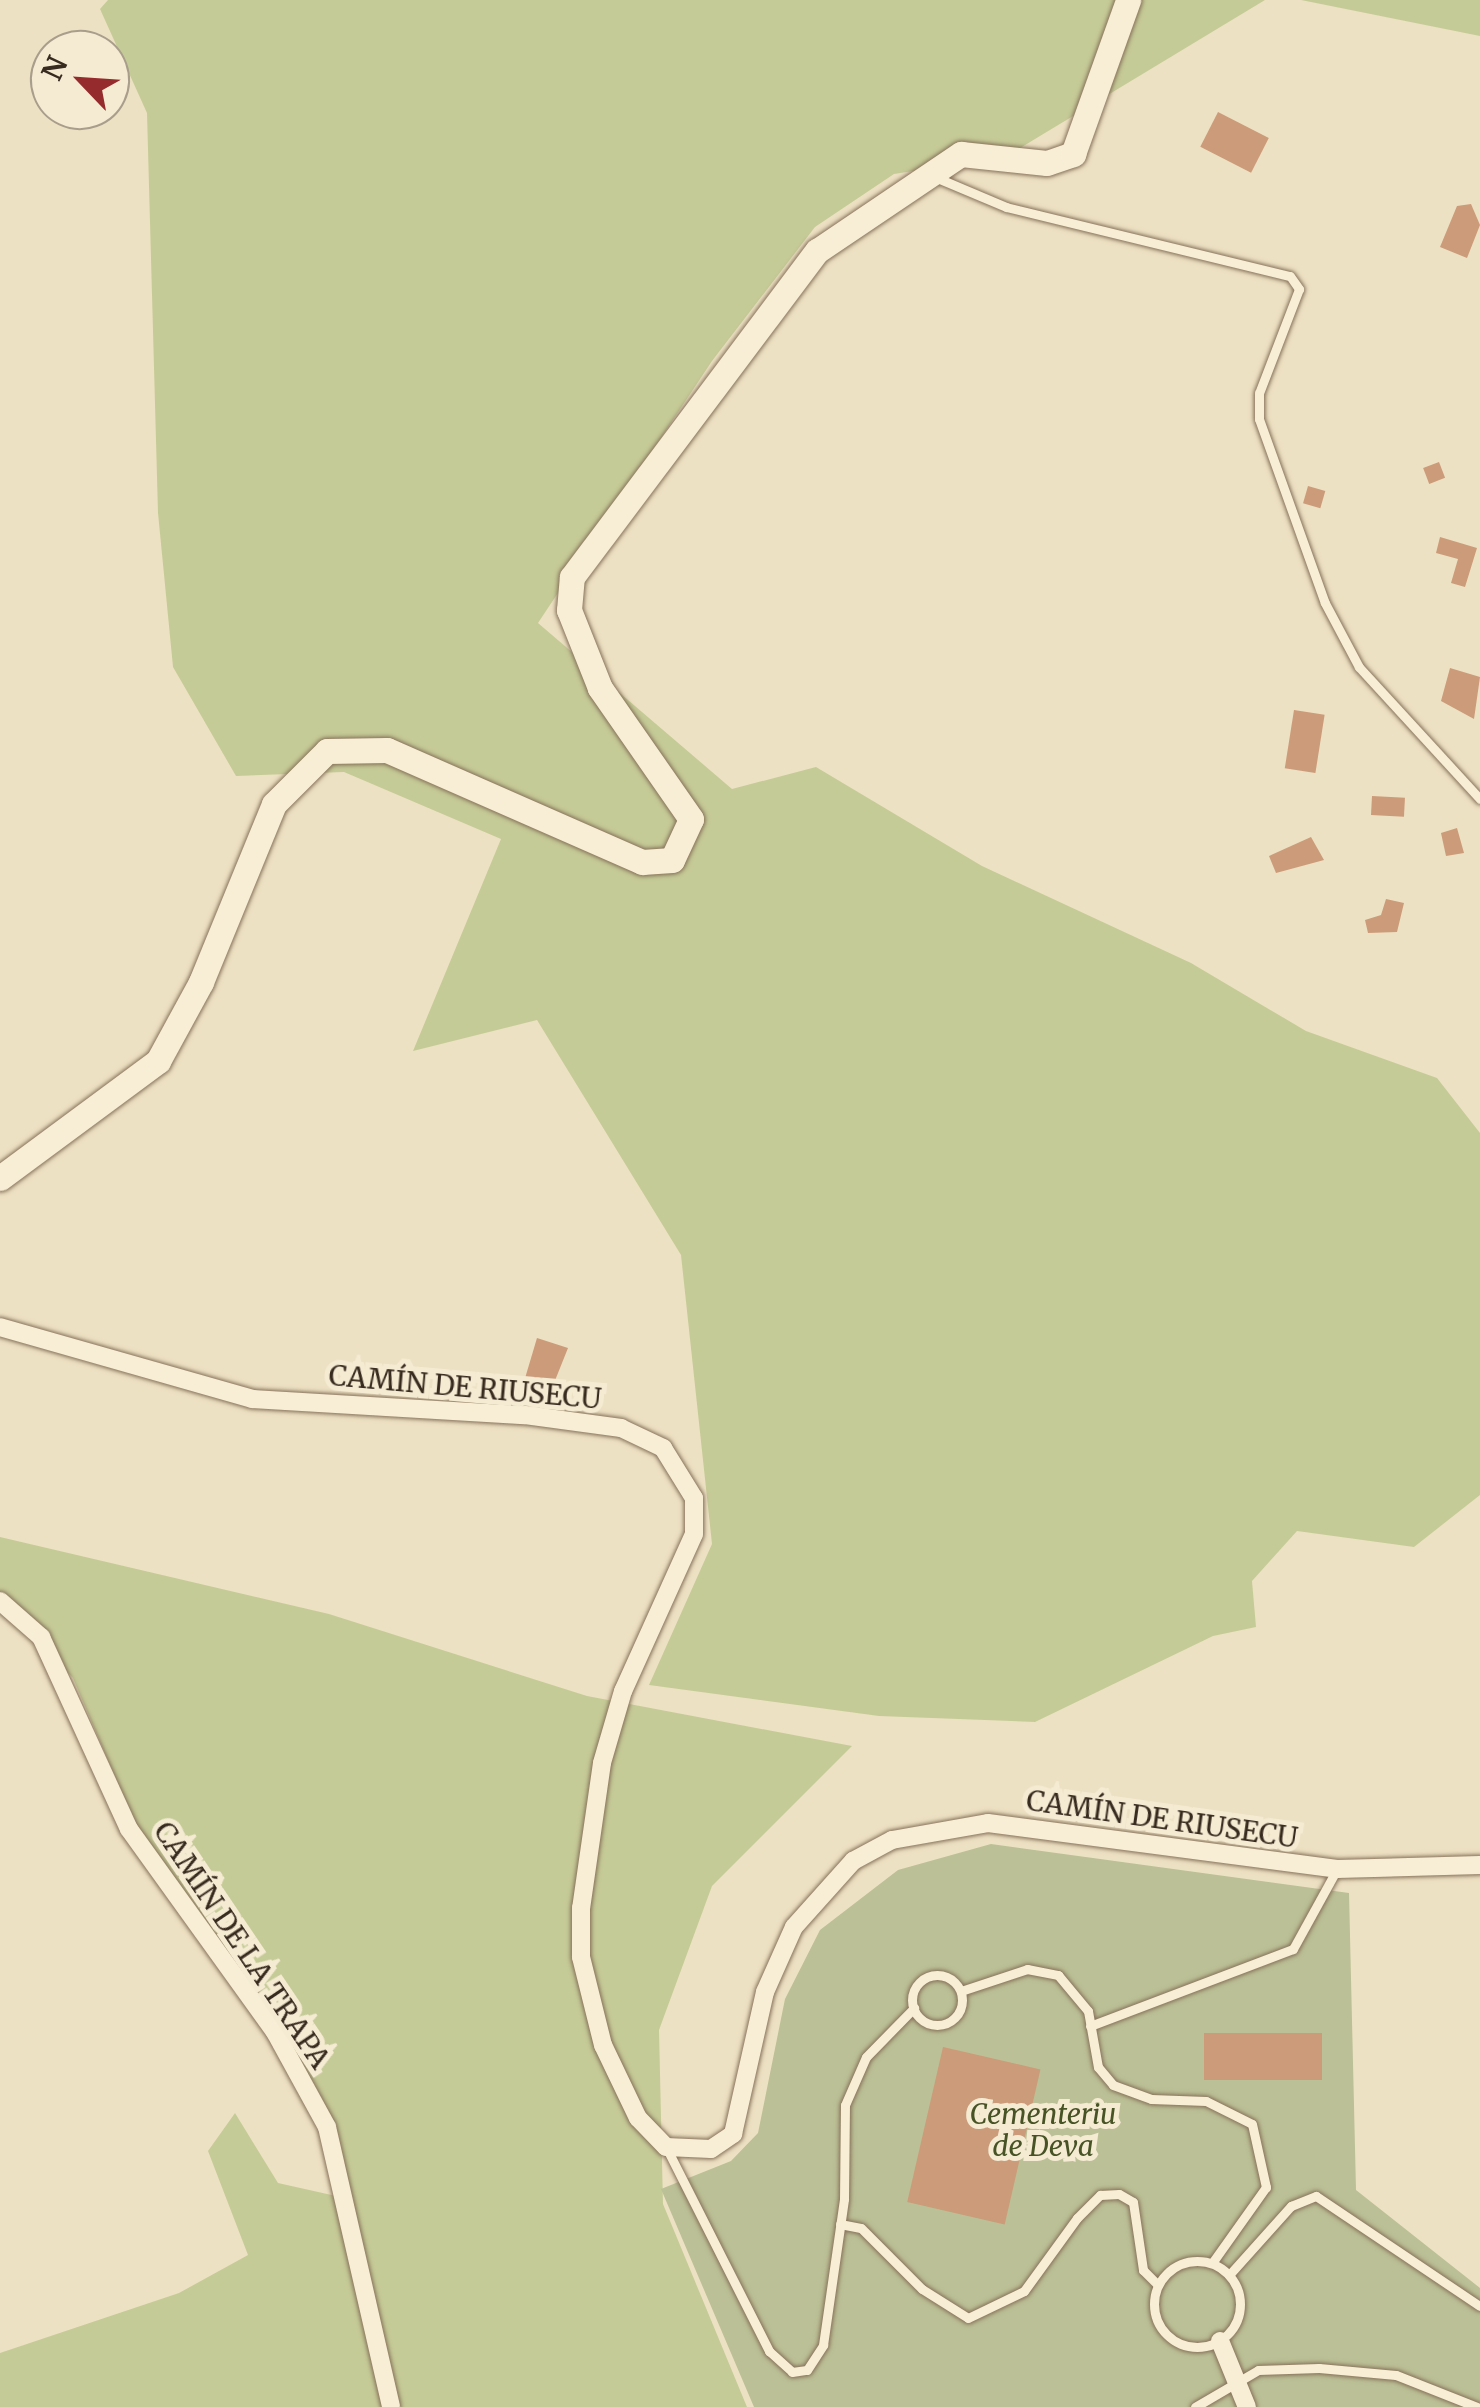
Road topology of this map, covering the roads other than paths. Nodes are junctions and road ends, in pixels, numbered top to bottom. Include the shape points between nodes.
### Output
1 (1128, 0) edge
2 (923, 172) junction
3 (1480, 798) edge
4 (0, 1178) edge
5 (0, 1327) edge
6 (0, 1601) edge
7 (1480, 1865) edge
8 (1337, 1870) junction
9 (961, 1992) junction
10 (914, 2008) junction
11 (1090, 2026) junction
12 (666, 2147) junction
13 (840, 2224) junction
14 (1212, 2264) junction
15 (1230, 2275) junction
16 (1158, 2285) junction
17 (1480, 2306) edge
18 (1220, 2342) junction
19 (1236, 2380) junction
20 (391, 2407) edge
21 (1195, 2407) edge
22 (1247, 2407) edge
23 (1477, 2407) edge

1 - 2 street via 1073,154 1046,163 961,154
2 - 3 lane via 1006,207 1290,276 1298,289 1259,393 1258,420 1318,584 1359,668
2 - 4 street via 808,261 567,588 600,688 678,797 690,831 672,860 620,854 387,750 327,751 274,804 202,982 158,1060
5 - 12 street, CAMÍN DE RIUSECU via 252,1399 621,1428 663,1448 694,1498 694,1534 623,1691 602,1762 581,1908 581,1957 603,2045 638,2118
6 - 20 street, CAMÍN DE LA TRAPA via 41,1637 129,1829 276,2032 328,2126
7 - 8 street, CAMÍN DE RIUSECU
8 - 11 lane via 1294,1949
8 - 12 street, CAMÍN DE RIUSECU via 988,1823 892,1840 854,1861 794,1927 765,1992 733,2134 710,2150
9 - 10 lane via 946,2023 930,2024
9 - 10 lane via 934,1975 914,1991
9 - 11 lane via 1027,1969 1058,1975 1074,1986
10 - 13 lane via 893,2022 852,2084 839,2140
11 - 14 lane via 1098,2067 1113,2085 1151,2099 1206,2101 1252,2124 1260,2138 1266,2187
12 - 13 lane via 769,2351 792,2372 807,2370 823,2344
13 - 16 lane via 861,2228 922,2289 968,2318 1024,2290 1100,2195 1132,2202 1143,2270
14 - 15 lane
14 - 16 lane via 1178,2265
15 - 17 lane via 1292,2206 1316,2196
15 - 18 lane via 1240,2310
16 - 18 lane via 1154,2312 1168,2337 1193,2348
18 - 19 street
19 - 21 lane
19 - 22 street
19 - 23 lane via 1258,2370 1360,2369

